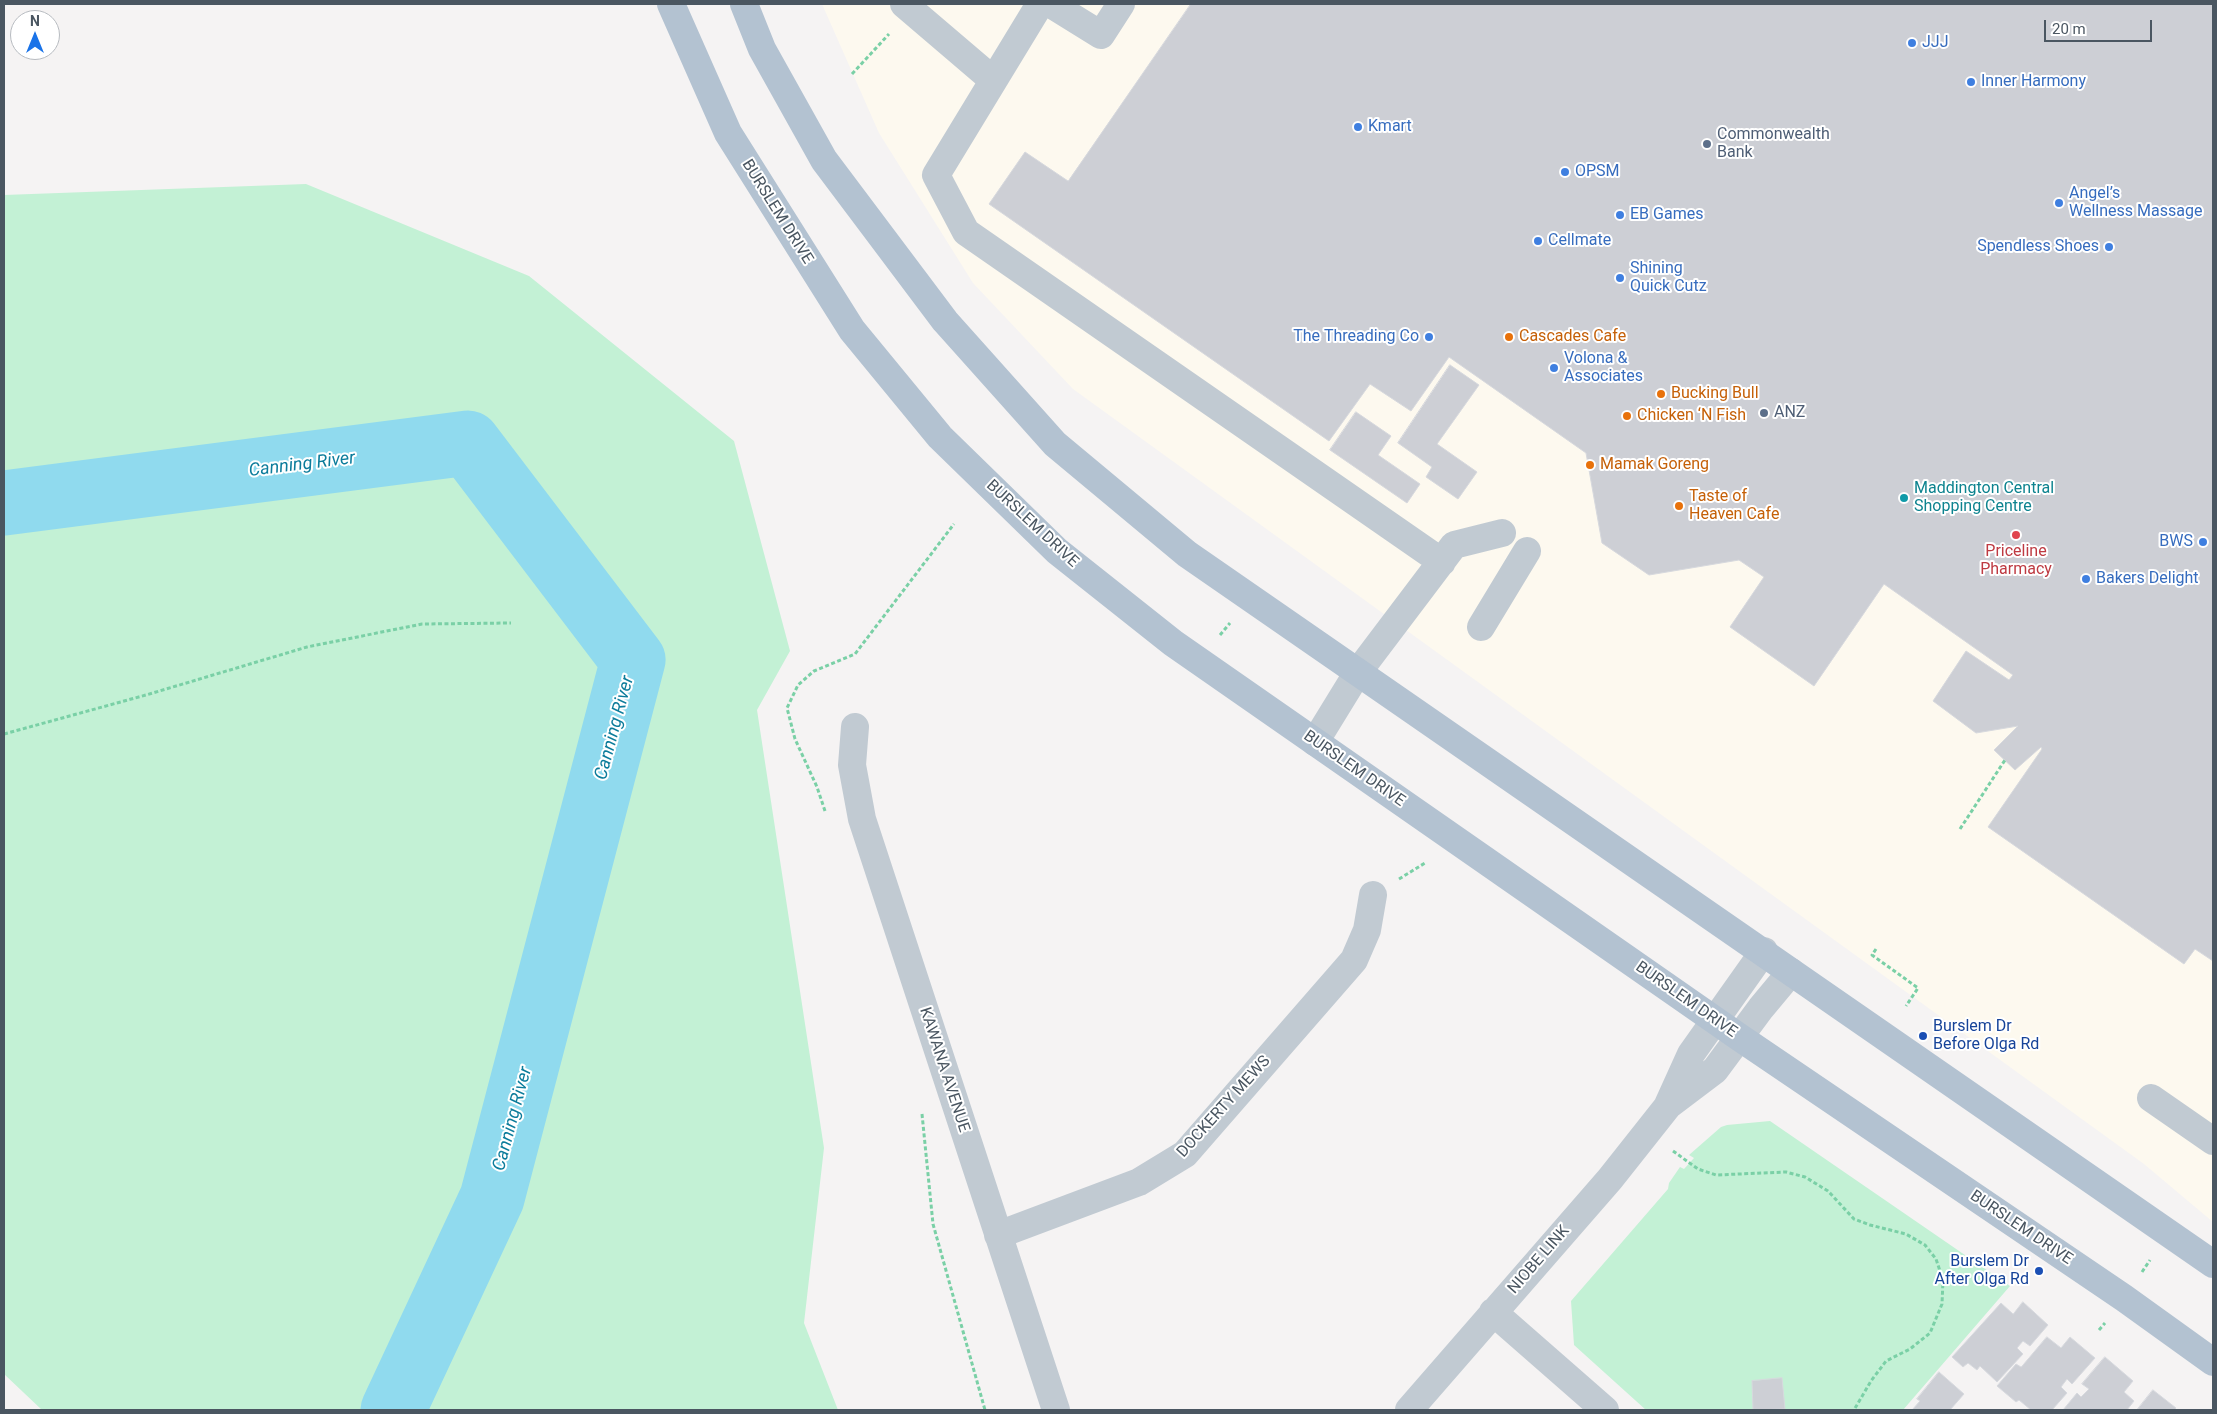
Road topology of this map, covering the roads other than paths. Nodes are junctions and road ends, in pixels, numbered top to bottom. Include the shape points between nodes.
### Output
1 (671, 4) edge
2 (744, 4) edge
3 (1040, 4) edge
4 (1051, 4) edge
5 (1121, 4) edge
6 (908, 7) edge
7 (993, 80) junction
8 (1502, 533) dead end
9 (1528, 551) dead end
10 (1442, 562) junction
11 (1481, 627) dead end
12 (1358, 672) junction
13 (855, 726) dead end
14 (1315, 742) junction
15 (1373, 894) dead end
16 (1764, 951) junction
17 (1791, 972) junction
18 (1716, 1021) junction
19 (1739, 1037) junction
20 (2151, 1098) dead end
21 (1667, 1107) junction
22 (2213, 1141) edge
23 (998, 1235) junction
24 (2213, 1264) edge
25 (1493, 1312) junction
26 (2213, 1362) edge
27 (1056, 1410) edge
28 (1409, 1410) edge
29 (1605, 1410) edge

1 - 14 main road, BURSLEM DRIVE via 728,133 852,330 940,437 1057,551 1173,643
2 - 12 main road via 762,49 824,160 946,321 1055,444 1187,554
3 - 7 street
4 - 5 street via 1101,35
6 - 7 street
7 - 10 street via 936,175 966,232
8 - 10 street via 1454,545
9 - 11 street
10 - 12 street
12 - 14 street
12 - 16 main road
13 - 23 street, KAWANA AVENUE via 852,765 862,819
14 - 18 main road, BURSLEM DRIVE
15 - 23 street, DOCKERTY MEWS via 1366,930 1354,960 1185,1154 1140,1182
16 - 17 main road
16 - 18 street, NIOBE LINK
17 - 19 street, NIOBE LINK
17 - 24 main road
18 - 19 main road, BURSLEM DRIVE
18 - 21 street, NIOBE LINK via 1691,1054
19 - 21 street, NIOBE LINK via 1715,1070
19 - 26 main road, BURSLEM DRIVE
20 - 22 street
21 - 25 street, NIOBE LINK
23 - 27 street, KAWANA AVENUE
25 - 28 street, NIOBE LINK
25 - 29 street

